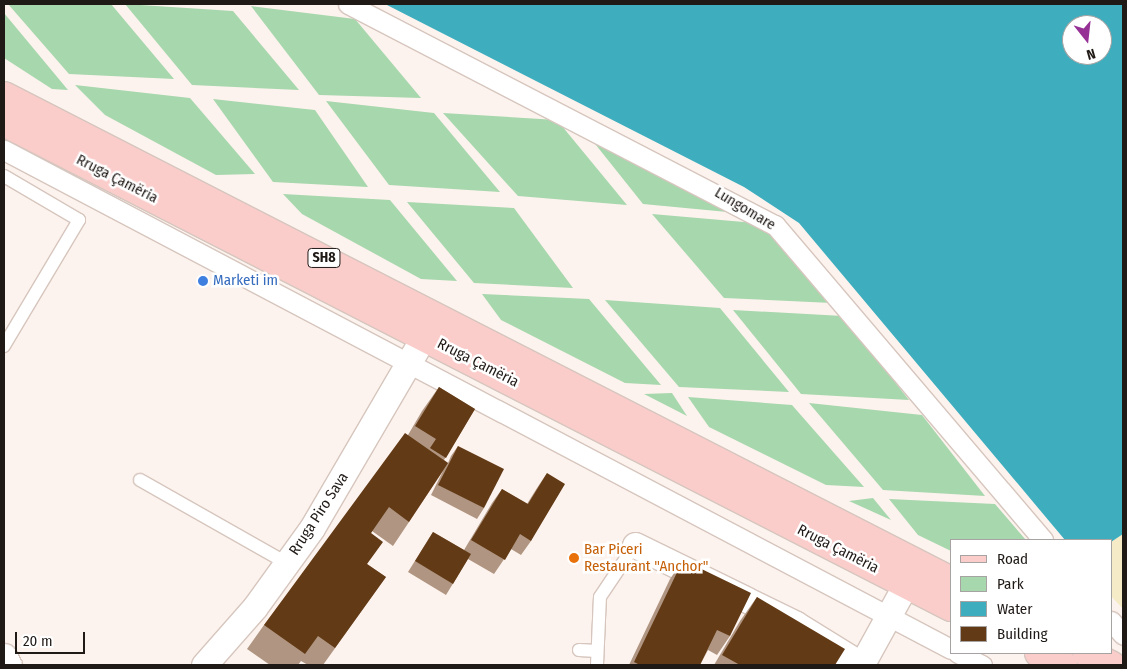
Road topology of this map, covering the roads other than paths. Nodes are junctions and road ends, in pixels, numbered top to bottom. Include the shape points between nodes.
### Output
1 (348, 4) edge
2 (4, 96) edge
3 (4, 122) edge
4 (4, 150) edge
5 (4, 176) edge
6 (421, 342) junction
7 (4, 346) edge
8 (140, 480) dead end
9 (1042, 539) edge
10 (635, 545) joint
11 (288, 563) junction
12 (950, 581) edge
13 (906, 584) junction
14 (950, 606) edge
15 (888, 617) junction
16 (1112, 622) edge
17 (1123, 635) edge
18 (950, 648) edge
19 (579, 650) dead end
20 (597, 651) junction
21 (960, 654) edge
22 (1041, 654) edge
23 (1090, 654) edge
24 (4, 656) edge
25 (863, 664) edge
26 (10, 665) edge
27 (204, 665) edge
28 (597, 665) edge
29 (982, 665) edge
30 (1063, 665) edge
31 (1111, 665) edge

1 - 9 street, Lungomare via 775,225
2 - 6 main road, Rruga Çamëria / SH8 via 146,167
3 - 6 main road, Rruga Çamëria
4 - 6 street
5 - 7 lane via 79,220
6 - 11 street, Rruga Piro Sava
6 - 12 main road, Rruga Çamëria
6 - 13 main road, Rruga Çamëria
6 - 15 street
8 - 11 lane
10 - 20 lane via 600,597
10 - 25 street via 796,624
11 - 27 street, Rruga Piro Sava
13 - 14 main road, Rruga Çamëria
13 - 15 street
15 - 18 street
15 - 25 street
16 - 17 street
19 - 20 lane
20 - 28 lane
21 - 29 street
22 - 30 main road
23 - 31 main road
24 - 26 street

